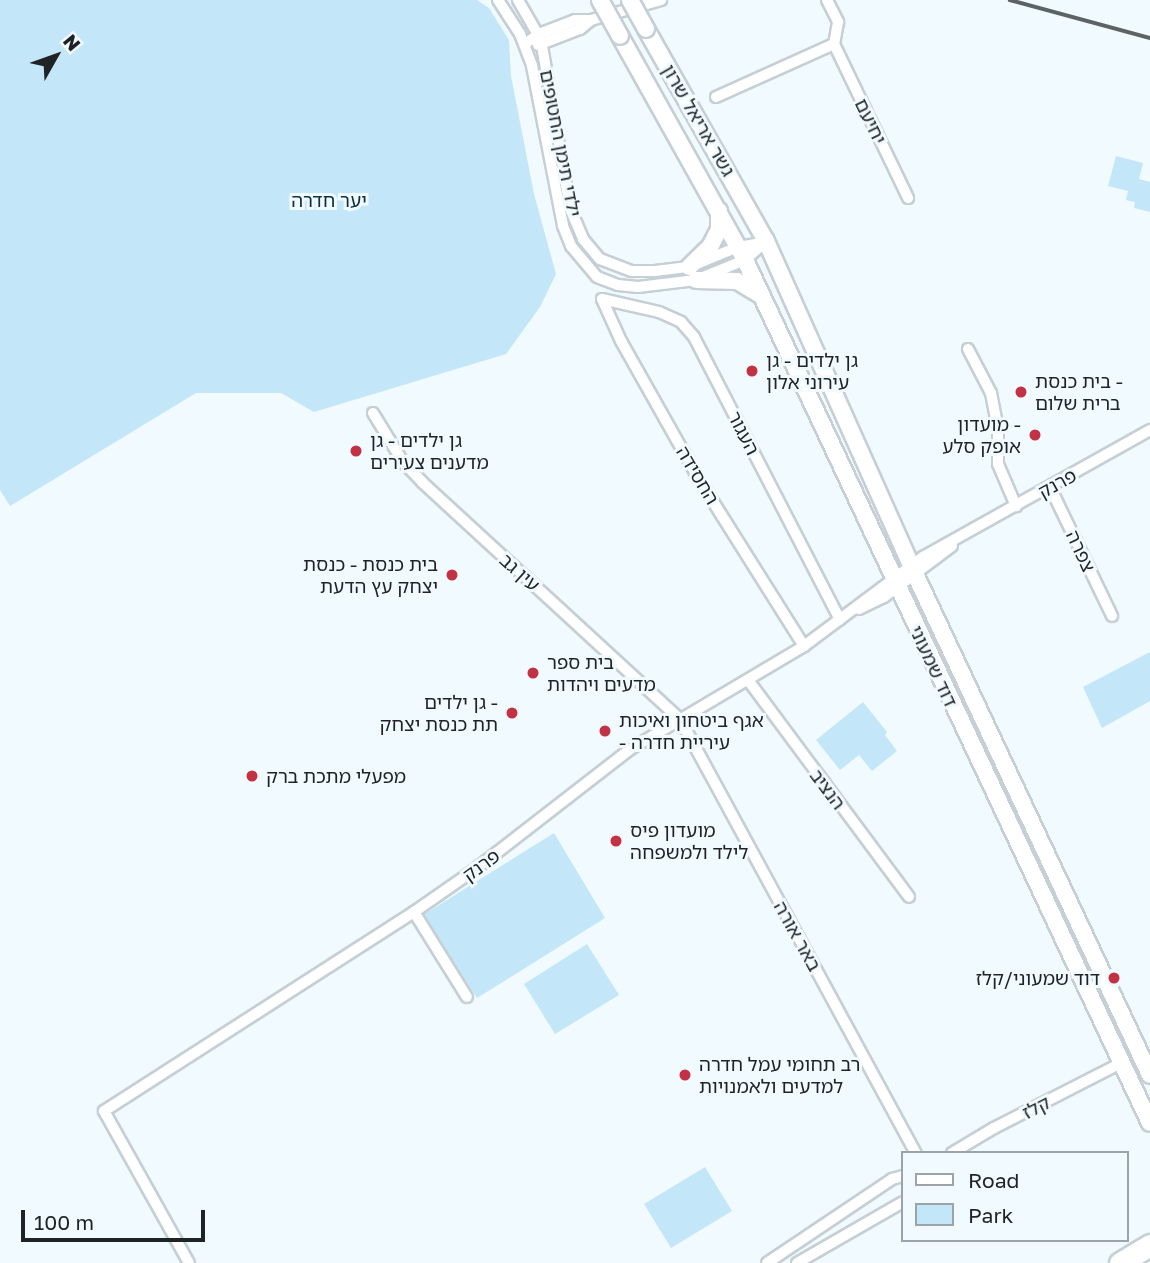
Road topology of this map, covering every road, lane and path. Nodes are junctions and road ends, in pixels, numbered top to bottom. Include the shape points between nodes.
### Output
1 (498, 0) edge
2 (518, 0) edge
3 (600, 0) edge
4 (630, 0) edge
5 (661, 0) edge
6 (827, 0) edge
7 (540, 40) junction
8 (525, 44) junction
9 (834, 44) junction
10 (716, 97) dead end
11 (908, 198) dead end
12 (719, 209) junction
13 (766, 241) junction
14 (741, 253) junction
15 (693, 274) junction
16 (602, 299) joint
17 (762, 299) junction
18 (968, 349) dead end
19 (373, 413) dead end
20 (1150, 430) edge
21 (1050, 487) junction
22 (1016, 506) junction
23 (913, 570) junction
24 (895, 582) junction
25 (1112, 616) dead end
26 (840, 620) junction
27 (804, 646) junction
28 (748, 680) junction
29 (680, 719) junction
30 (909, 897) dead end
31 (414, 912) junction
32 (467, 997) dead end
33 (1121, 1063) junction
34 (1150, 1075) edge
35 (1150, 1123) edge
36 (914, 1151) edge
37 (955, 1151) edge
38 (902, 1176) edge
39 (902, 1203) edge
40 (1150, 1245) edge
41 (190, 1263) edge
42 (767, 1263) edge
43 (797, 1263) edge
44 (1120, 1263) edge

1 - 8 street, ילדי תימן החטופים
2 - 7 street, ילדי תימן החטופים
3 - 12 main road, גשר אריאל שרון, bridge
4 - 13 main road, גשר אריאל שרון, bridge
5 - 7 street
6 - 9 street, יחיעם via 836,14
7 - 8 street
7 - 15 street, ילדי תימן החטופים via 570,208 583,239 614,267
8 - 15 street, ילדי תימן החטופים via 556,201 571,246 597,277 618,285 662,286
9 - 10 street
9 - 11 street, יחיעם
12 - 14 main road, דוד שמעוני
12 - 15 main road via 719,229
13 - 14 street, ילדי תימן החטופים
13 - 23 main road, דוד שמעוני
14 - 15 street, ילדי תימן החטופים
14 - 17 main road, דוד שמעוני
15 - 17 main road via 737,281
16 - 26 street, העגור via 659,312 681,322 694,337
16 - 27 street, החסידה via 701,481
17 - 24 main road, דוד שמעוני
18 - 22 street via 991,393 998,428 998,464
19 - 29 street, עין גב via 403,462 422,482
20 - 21 street, פרנק
21 - 22 street, פרנק
21 - 25 street, צפרה
22 - 23 street, פרנק
23 - 24 street, פרנק
23 - 34 main road, דוד שמעוני
24 - 26 street, פרנק
24 - 33 main road, דוד שמעוני
26 - 27 street, פרנק
27 - 28 street, פרנק
28 - 29 street, פרנק
28 - 30 street, הנציב
29 - 31 street, פרנק via 629,750
29 - 36 street, באר אורה
31 - 32 street
31 - 41 street, פרנק via 104,1111
33 - 35 main road, דוד שמעוני
33 - 37 street, קלז
38 - 42 street
39 - 43 street
40 - 44 highway

